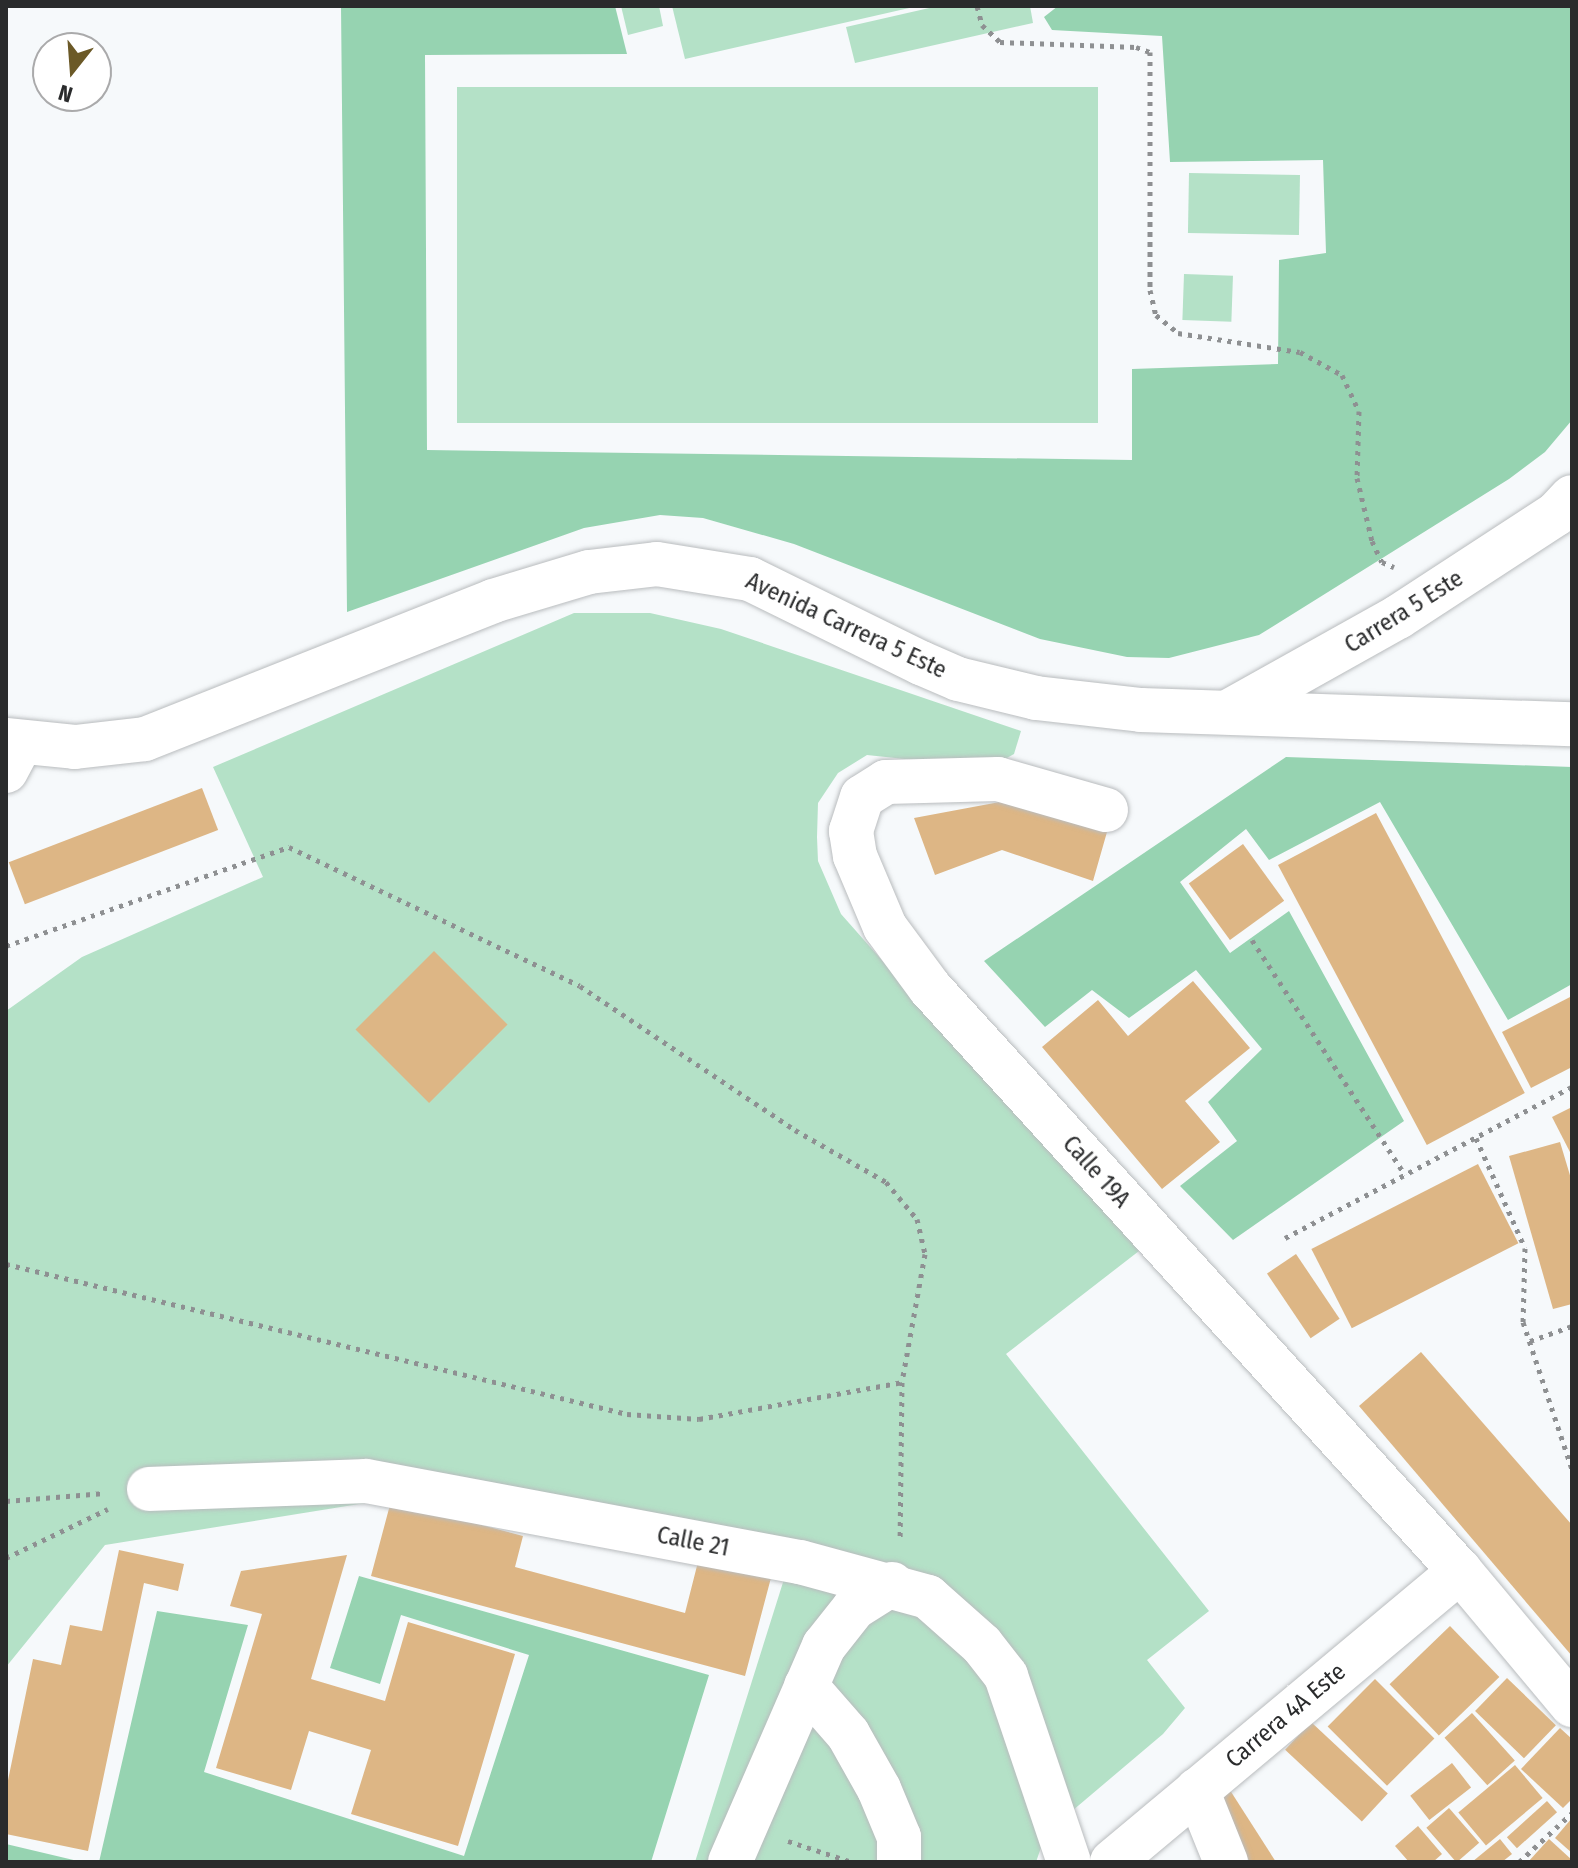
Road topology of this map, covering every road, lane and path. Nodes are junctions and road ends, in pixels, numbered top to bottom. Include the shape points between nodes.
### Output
1 (977, 6) edge
2 (1572, 497) edge
3 (1406, 573) dead end
4 (1228, 712) junction
5 (1572, 724) edge
6 (11, 751) edge
7 (1106, 810) dead end
8 (1252, 940) dead end
9 (6, 946) edge
10 (1572, 1087) edge
11 (1476, 1138) junction
12 (1405, 1175) junction
13 (1285, 1238) dead end
14 (6, 1264) edge
15 (1572, 1326) edge
16 (1530, 1341) junction
17 (902, 1382) junction
18 (1572, 1469) edge
19 (149, 1489) junction
20 (6, 1501) edge
21 (6, 1558) edge
22 (1460, 1571) junction
23 (892, 1584) junction
24 (806, 1686) junction
25 (1572, 1705) edge
26 (1197, 1790) junction
27 (1572, 1813) edge
28 (736, 1844) edge
29 (852, 1862) edge
30 (899, 1862) edge
31 (1069, 1862) edge
32 (1112, 1862) edge
33 (1226, 1862) edge
34 (1519, 1862) edge

1 - 3 path via 982,25 1000,42 1136,47 1150,52 1150,290 1156,315 1178,333 1300,352 1342,375 1359,411 1357,478 1372,541 1382,562
2 - 4 street, Carrera 5 Este via 1556,514 1398,617
4 - 5 street, Avenida Carrera 5 Este
4 - 6 street, Avenida Carrera 5 Este via 1095,705 991,688 921,663 750,579 657,564 589,572 493,601 145,739
7 - 22 street, Calle 19A via 998,779 886,782 862,797 851,831 855,856 885,927 930,988
8 - 12 path
9 - 17 path via 289,847 580,986 795,1130 886,1182 917,1219 925,1254
10 - 11 path
11 - 12 path
11 - 16 path via 1525,1248 1523,1322
12 - 13 path
14 - 17 path via 627,1414 699,1419
15 - 16 path
16 - 18 path
17 - 23 path via 903,1524
19 - 20 path
19 - 21 path
19 - 23 street, Calle 21 via 366,1481
22 - 25 street, Calle 19A
22 - 26 street, Carrera 4A Este
23 - 24 street via 854,1608 824,1646
23 - 31 street, Calle 21 via 928,1597 1001,1668
24 - 28 street
24 - 30 street via 848,1734 879,1789 899,1837
26 - 32 street, Carrera 4A Este
26 - 33 street
27 - 34 path
28 - 29 path

